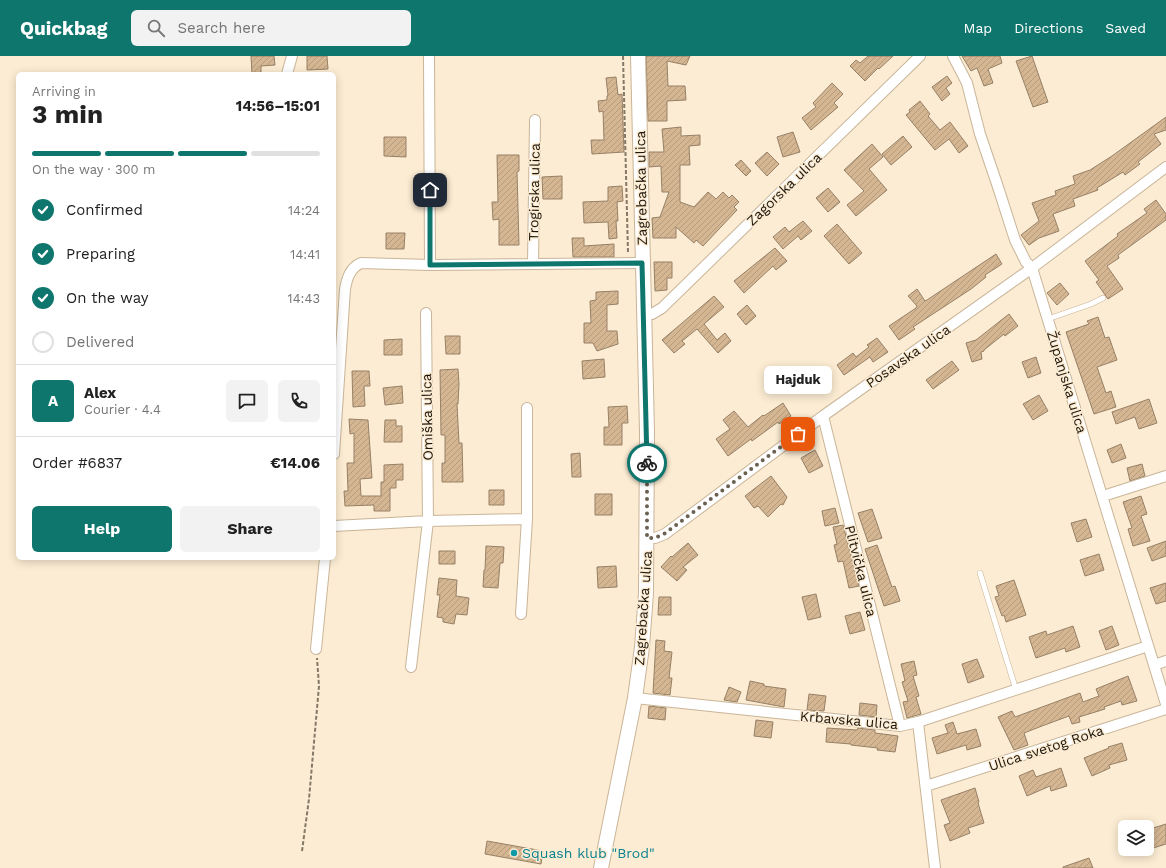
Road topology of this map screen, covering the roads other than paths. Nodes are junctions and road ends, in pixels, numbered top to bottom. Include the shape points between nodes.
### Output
1 (292, 56) edge
2 (429, 56) edge
3 (638, 56) edge
4 (920, 56) edge
5 (953, 56) edge
6 (288, 72) edge
7 (535, 120) dead end
8 (1166, 167) edge
9 (642, 263) junction
10 (533, 264) junction
11 (430, 265) junction
12 (1032, 268) junction
13 (1103, 298) dead end
14 (426, 313) dead end
15 (643, 314) junction
16 (1048, 319) junction
17 (336, 400) edge
18 (527, 408) dead end
19 (823, 416) junction
20 (1166, 476) edge
21 (1102, 496) junction
22 (527, 519) junction
23 (428, 521) junction
24 (336, 526) edge
25 (647, 538) junction
26 (325, 560) edge
27 (980, 573) dead end
28 (521, 614) dead end
29 (1148, 646) junction
30 (316, 649) road end
31 (1166, 661) edge
32 (1154, 665) junction
33 (411, 667) dead end
34 (1016, 690) junction
35 (635, 698) junction
36 (1166, 704) edge
37 (1166, 709) edge
38 (918, 722) junction
39 (900, 726) junction
40 (926, 786) junction
41 (601, 868) edge
42 (935, 868) edge

1 - 6 street
2 - 11 street
3 - 9 main road, Zagrebačka ulica
4 - 15 street, Zagorska ulica via 662,308 652,314
5 - 12 street, Županjska ulica via 966,83 1015,240 1026,262
7 - 10 street, Trogirska ulica
8 - 12 street, Posavska ulica
9 - 10 street
9 - 15 main road, Zagrebačka ulica
10 - 11 street
11 - 17 street via 361,263 346,278
12 - 16 street, Županjska ulica
12 - 19 street, Posavska ulica
13 - 16 lane
14 - 23 street, Omiška ulica
15 - 25 main road, Zagrebačka ulica
16 - 21 street, Županjska ulica
18 - 22 street
19 - 25 street, Posavska ulica via 664,534
19 - 39 street, Plitvička ulica
20 - 21 street
21 - 29 street, Županjska ulica
22 - 23 street
22 - 28 street
23 - 24 street
23 - 33 street, Omiška ulica
25 - 35 main road, Zagrebačka ulica via 642,647
26 - 30 street
27 - 34 lane
29 - 32 street, Županjska ulica
29 - 34 street, Krbavska ulica
31 - 32 street
32 - 36 street, Županjska ulica
34 - 38 street, Krbavska ulica
35 - 39 street, Krbavska ulica
35 - 41 main road, Zagrebačka ulica
37 - 40 street, Ulica svetog Roka
38 - 39 street, Krbavska ulica
38 - 40 street
40 - 42 street

